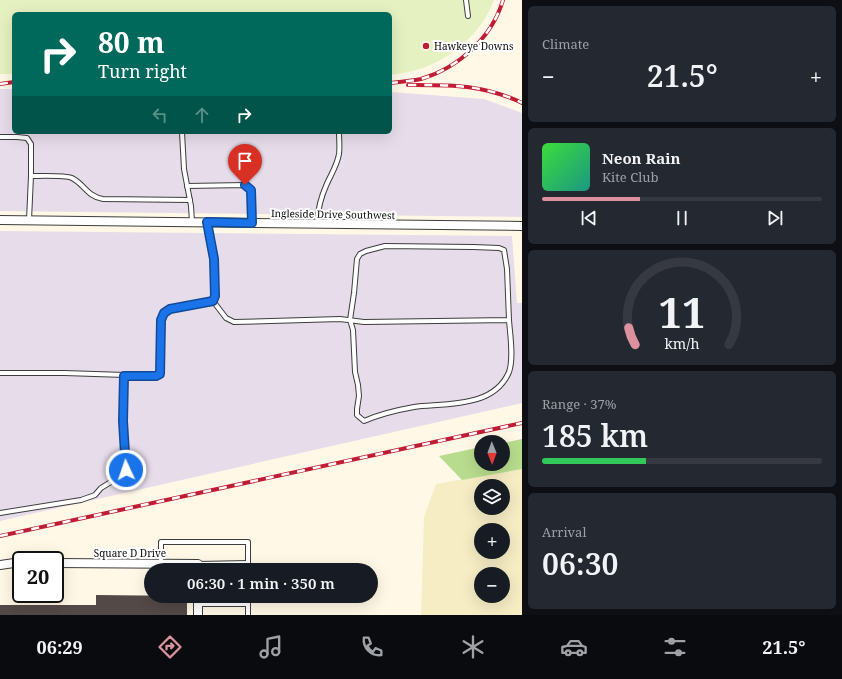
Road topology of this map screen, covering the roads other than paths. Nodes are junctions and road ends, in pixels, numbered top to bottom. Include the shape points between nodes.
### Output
1 (466, 0) edge
2 (468, 16) dead end
3 (182, 134) edge
4 (339, 134) edge
5 (0, 137) edge
6 (31, 176) junction
7 (187, 186) junction
8 (190, 200) junction
9 (0, 220) edge
10 (29, 220) junction
11 (192, 222) junction
12 (207, 222) junction
13 (252, 223) junction
14 (317, 224) junction
15 (522, 226) edge
16 (213, 301) junction
17 (350, 320) junction
18 (509, 320) junction
19 (0, 373) edge
20 (124, 376) junction
21 (0, 513) edge
22 (64, 562) edge
23 (12, 563) edge
24 (161, 563) joint
25 (248, 563) edge
26 (0, 565) edge
27 (198, 603) edge
28 (236, 603) edge
29 (248, 604) joint
30 (198, 615) edge
31 (248, 615) edge

1 - 2 lane
3 - 7 lane
4 - 14 lane via 339,155 320,201
5 - 6 lane via 27,138 31,144
6 - 8 lane via 71,178 96,198
6 - 10 lane
7 - 8 lane
7 - 13 lane via 248,186 251,190
8 - 11 lane
9 - 10 street, Ingleside Drive Southwest
10 - 11 street, Ingleside Drive Southwest
11 - 12 street, Ingleside Drive Southwest
12 - 13 street, Ingleside Drive Southwest
12 - 16 lane via 214,259
13 - 14 street, Ingleside Drive Southwest
14 - 15 street, Ingleside Drive Southwest
16 - 17 lane via 226,318 234,322
16 - 20 lane via 170,309 164,313 161,320 160,374
17 - 18 lane
17 - 18 lane via 357,259 366,251 385,246 504,250
17 - 18 lane via 359,396 356,409 357,415 364,421 391,411 453,404 492,393 509,371
19 - 20 lane
20 - 21 lane via 124,474 94,495 81,500
22 - 24 street, Square D Drive
23 - 26 street
24 - 25 lane via 161,542 248,542
27 - 30 street
28 - 29 lane
29 - 31 lane

